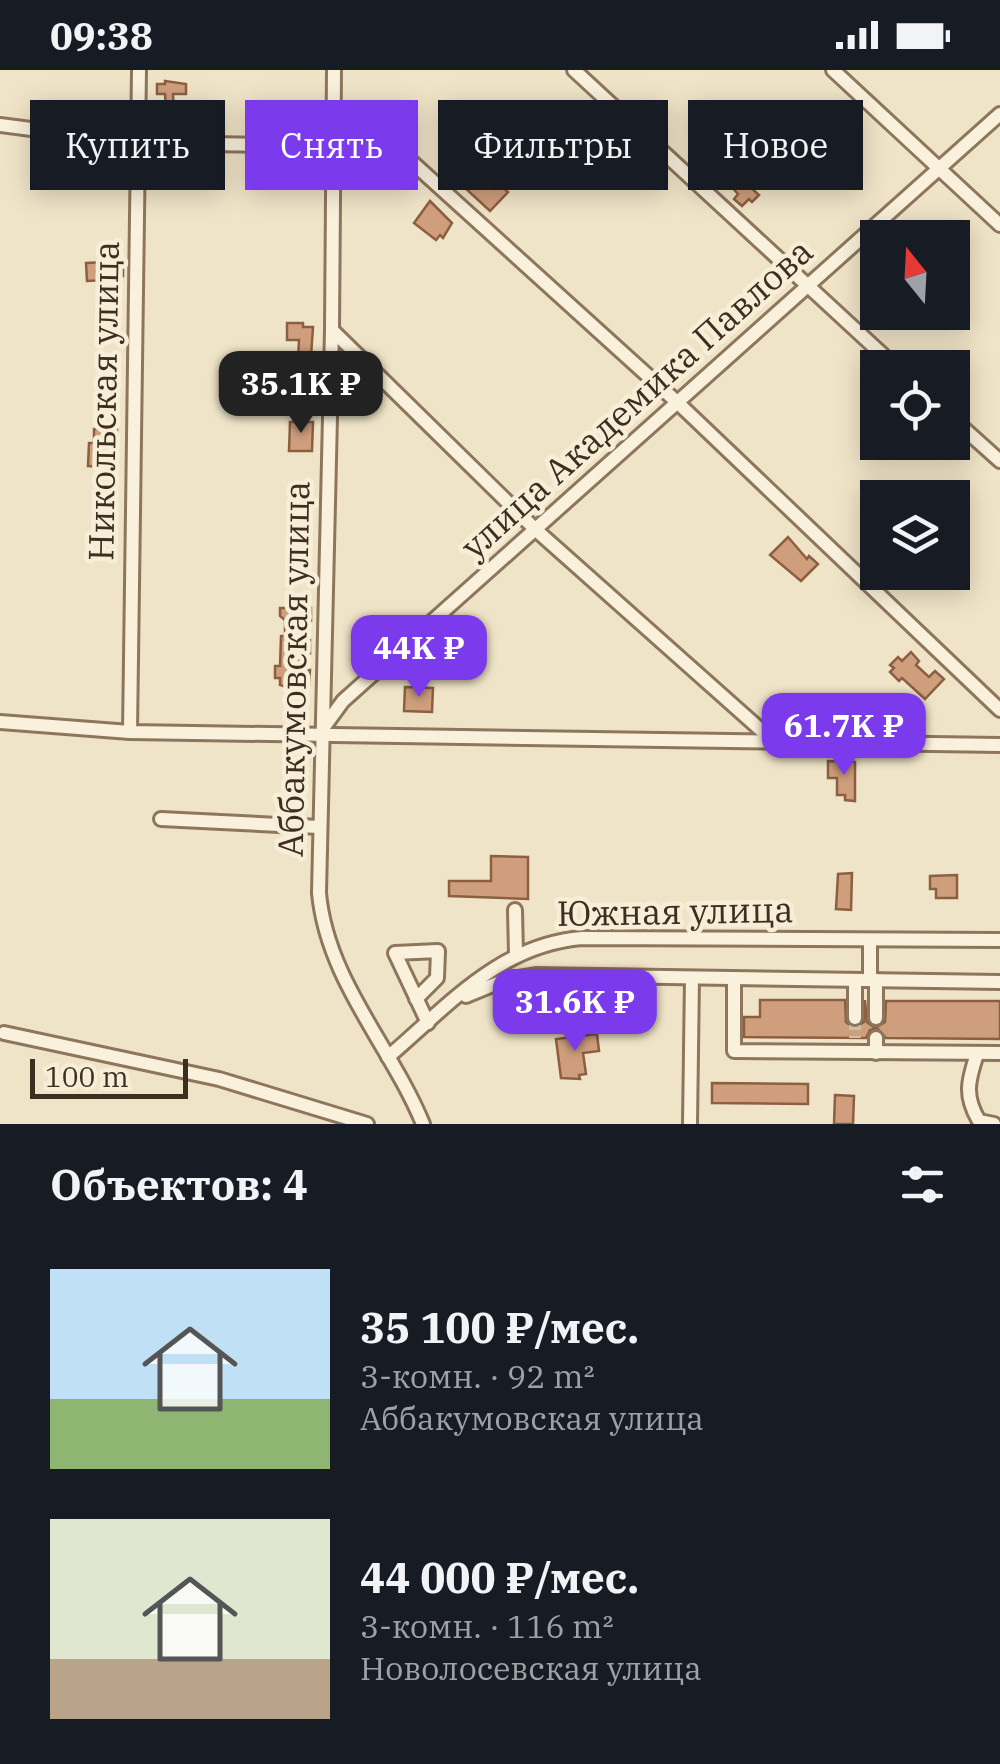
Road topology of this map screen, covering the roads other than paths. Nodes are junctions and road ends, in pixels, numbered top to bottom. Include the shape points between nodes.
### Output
1 (140, 70) edge
2 (334, 70) edge
3 (574, 70) edge
4 (832, 70) edge
5 (139, 100) edge
6 (334, 100) edge
7 (1000, 114) edge
8 (0, 125) edge
9 (30, 129) edge
10 (418, 168) edge
11 (939, 168) junction
12 (137, 190) edge
13 (334, 190) edge
14 (1000, 226) edge
15 (808, 286) junction
16 (332, 330) junction
17 (877, 350) edge
18 (678, 403) junction
19 (970, 434) edge
20 (1000, 461) edge
21 (536, 530) junction
22 (1000, 710) edge
23 (0, 722) edge
24 (130, 732) junction
25 (322, 735) junction
26 (771, 739) junction
27 (1000, 745) edge
28 (162, 819) dead end
29 (319, 828) junction
30 (515, 910) dead end
31 (870, 940) junction
32 (1000, 940) edge
33 (516, 954) junction
34 (692, 978) junction
35 (734, 979) junction
36 (867, 980) junction
37 (1000, 982) edge
38 (416, 998) dead end
39 (449, 1005) junction
40 (856, 1018) tunnel mouth
41 (876, 1018) dead end
42 (428, 1023) junction
43 (4, 1033) dead end
44 (876, 1038) dead end
45 (876, 1053) junction
46 (976, 1054) junction
47 (1000, 1054) edge
48 (388, 1057) junction
49 (367, 1124) edge
50 (423, 1124) edge
51 (690, 1124) edge
52 (994, 1124) edge

1 - 5 street, Никольская улица
2 - 6 street, Аббакумовская улица
3 - 15 street
4 - 11 street
7 - 11 street, улица Академика Павлова
8 - 9 street
10 - 18 street
11 - 14 street
11 - 15 street, улица Академика Павлова
12 - 24 street, Никольская улица
13 - 16 street, Аббакумовская улица
15 - 17 street
15 - 18 street, улица Академика Павлова
16 - 21 street
16 - 25 street, Аббакумовская улица
18 - 21 street, улица Академика Павлова
18 - 22 street
19 - 20 street
21 - 25 street, улица Академика Павлова via 343,701
21 - 26 street
23 - 24 street
24 - 25 street
25 - 26 street
25 - 29 street, Аббакумовская улица
26 - 27 street
28 - 29 street
29 - 48 street, Аббакумовская улица via 327,939
30 - 33 street
31 - 32 street, Южная улица
31 - 33 street, Южная улица via 582,938
31 - 36 street
33 - 39 street, Южная улица
34 - 35 street
34 - 39 street via 519,977
34 - 51 street
35 - 36 street
35 - 45 street via 734,1051 856,1045
36 - 37 street
36 - 40 street
36 - 41 street
38 - 42 street
39 - 42 street, Южная улица
42 - 48 street, Южная улица
43 - 49 street via 219,1079
44 - 45 street
45 - 46 street
46 - 47 street
46 - 52 street via 968,1103 979,1121
48 - 50 street, Аббакумовская улица

